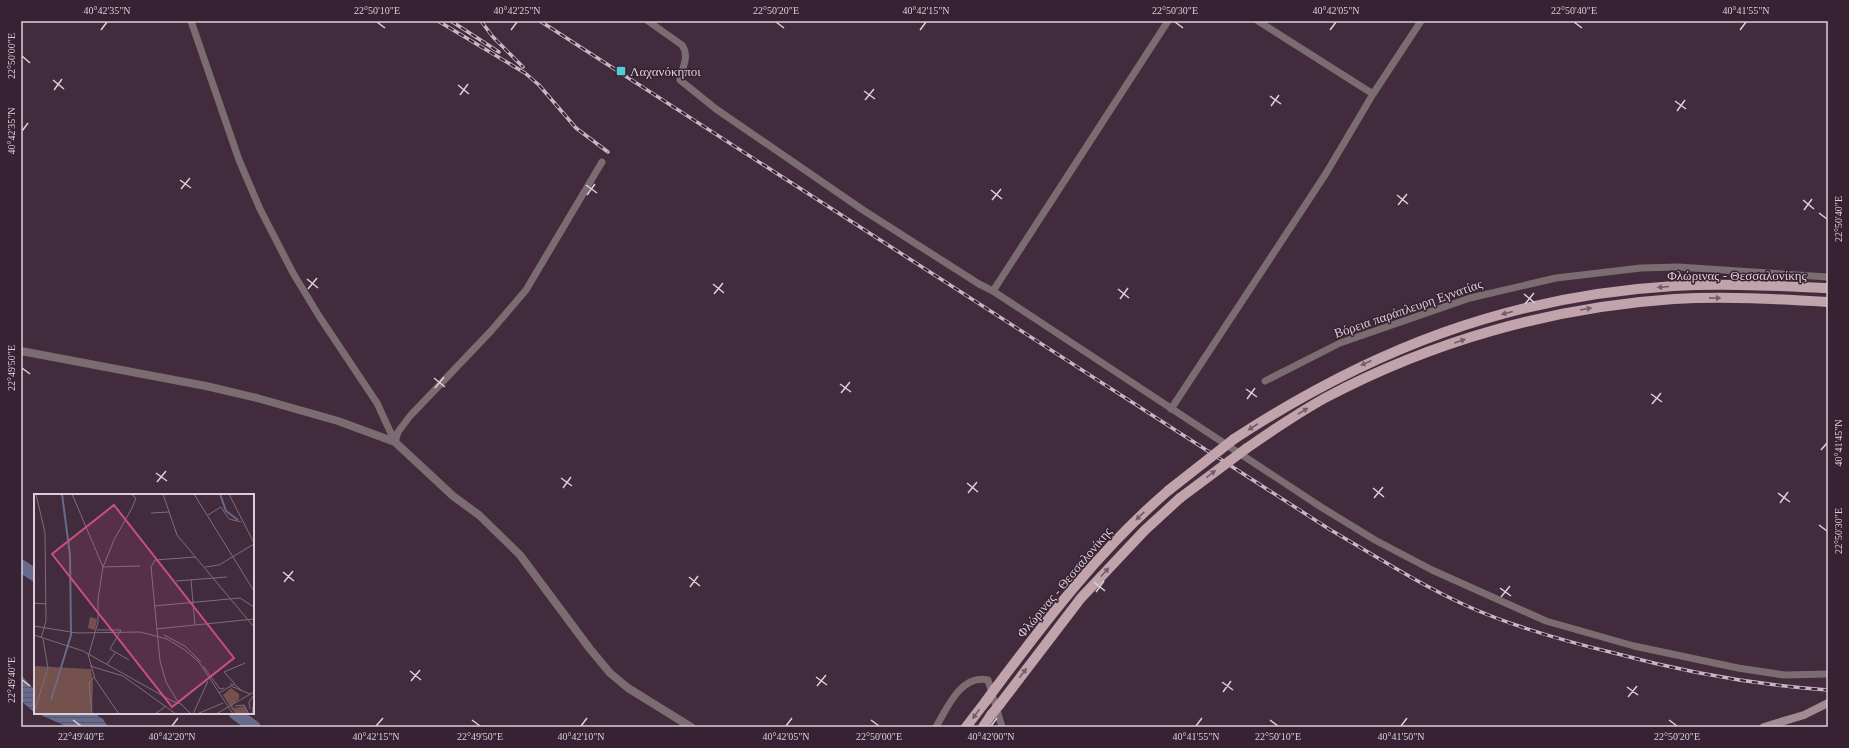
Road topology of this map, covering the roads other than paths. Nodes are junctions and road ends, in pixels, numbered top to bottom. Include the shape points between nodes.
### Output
1 (191, 21) edge
2 (648, 21) edge
3 (1168, 21) edge
4 (1258, 21) edge
5 (1421, 21) edge
6 (1373, 94) junction
7 (602, 162) dead end
8 (1828, 277) edge
9 (1828, 288) edge
10 (993, 292) junction
11 (1828, 302) edge
12 (21, 351) edge
13 (1265, 381) dead end
14 (1171, 409) junction
15 (395, 442) junction
16 (1828, 674) edge
17 (1828, 703) edge
18 (691, 727) edge
19 (936, 727) edge
20 (966, 727) edge
21 (983, 727) edge
22 (1002, 727) edge
23 (1764, 727) edge

1 - 15 street via 239,160 260,209 293,273 377,403
2 - 10 street via 679,42 686,50 680,80 716,109 862,210
3 - 10 street
4 - 6 street
5 - 6 street
6 - 14 street via 1325,175
7 - 15 street via 526,290 495,327 410,416 398,432
8 - 13 street, Βόρεια παράπλευρη Εγνατίας via 1678,267 1641,268 1556,278 1470,298 1347,340
9 -> 20 main road, Φλώρινας - Θεσσαλονίκης, bridge via 1718,285 1630,290 1587,296 1459,326 1402,347 1315,389 1234,439 1169,490 1127,529 1087,571 1049,617
10 - 14 street
21 -> 11 main road, Φλώρινας - Θεσσαλονίκης, bridge via 1081,598 1145,530 1180,498 1247,448 1324,399 1423,354 1505,327 1547,317 1624,304 1674,299
12 - 15 street via 257,398 338,421
14 - 16 street via 1375,540 1432,570 1546,621 1634,646 1738,668 1784,675
15 - 18 street via 510,545 533,571 610,673 628,688
17 - 23 main road via 1804,715
19 - 22 street via 951,700 973,680 981,679 988,680

